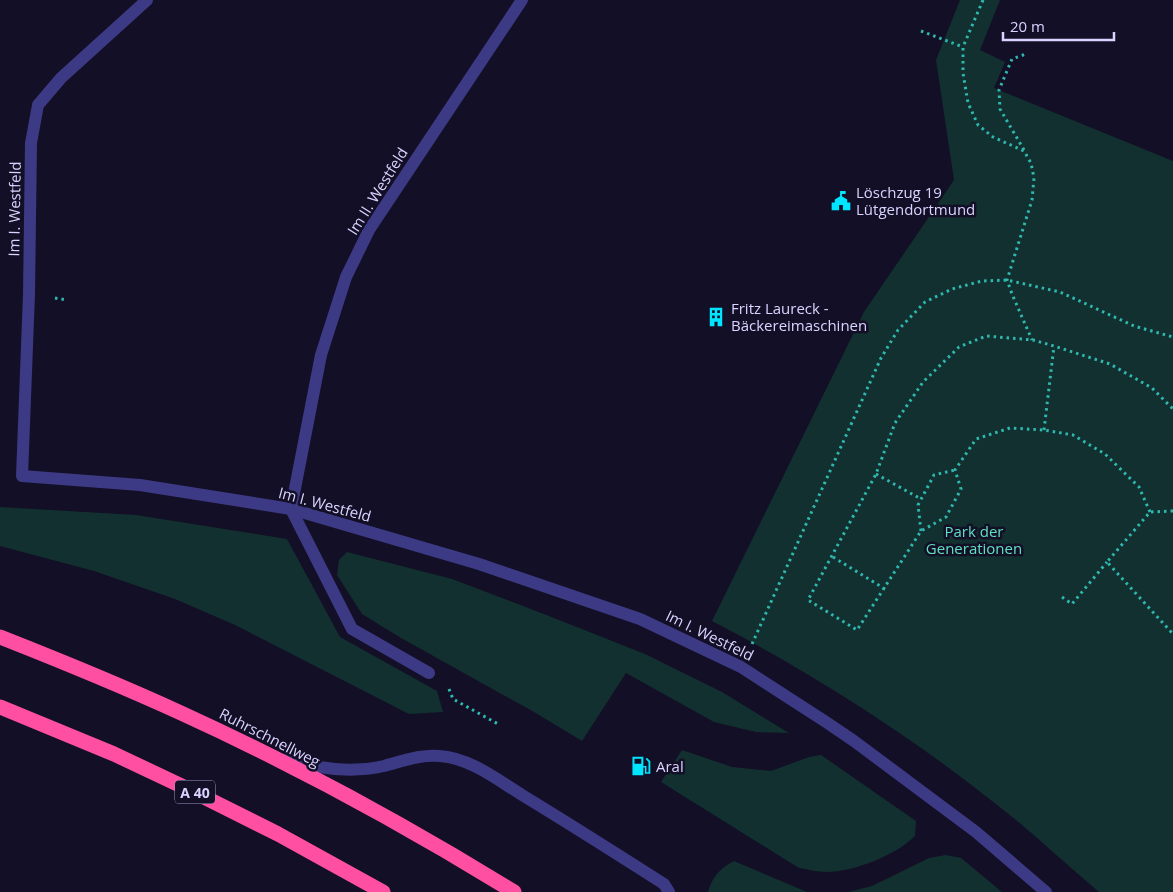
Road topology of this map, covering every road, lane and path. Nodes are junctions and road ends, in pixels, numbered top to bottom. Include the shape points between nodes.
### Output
1 (147, 0) edge
2 (522, 0) edge
3 (983, 0) edge
4 (921, 32) dead end
5 (963, 47) junction
6 (1026, 54) dead end
7 (1024, 151) junction
8 (1024, 227) junction
9 (1030, 229) dead end
10 (1007, 280) junction
11 (1173, 337) edge
12 (1032, 340) junction
13 (1054, 346) junction
14 (1173, 409) edge
15 (1044, 430) junction
16 (955, 470) junction
17 (876, 474) junction
18 (921, 499) junction
19 (291, 509) junction
20 (1173, 511) edge
21 (1150, 512) junction
22 (921, 531) junction
23 (832, 557) junction
24 (1107, 562) junction
25 (884, 589) junction
26 (1062, 597) dead end
27 (1173, 634) edge
28 (0, 637) edge
29 (740, 667) junction
30 (429, 673) joint
31 (0, 707) edge
32 (498, 724) dead end
33 (236, 739) junction
34 (383, 892) edge
35 (514, 892) edge
36 (669, 892) edge
37 (1046, 892) edge

1 - 19 street, Im I. Westfeld via 61,78 38,105 31,143 22,476 140,485
2 - 19 street, Im II. Westfeld via 369,230 346,277 322,355
3 - 5 path
4 - 5 path
5 - 7 path via 968,103 978,125 993,137
6 - 7 path via 1012,59 999,90 1000,109
7 - 8 path via 1034,178
8 - 9 path
8 - 10 path
10 - 11 path via 1060,292 1134,326
10 - 12 path
10 - 29 path via 982,281 952,289 926,302 898,330 881,358
12 - 13 path
12 - 17 path via 986,336 959,347 923,382 895,423
13 - 14 path via 1110,364 1152,388
13 - 15 path
15 - 16 path via 1010,428 976,439
15 - 21 path via 1073,435 1105,454 1139,487
16 - 18 path via 934,476
16 - 22 path via 961,489 946,517
17 - 18 path
17 - 23 path
18 - 22 path via 918,505
19 - 29 street, Im I. Westfeld via 479,564 640,619
19 - 30 street via 352,629
20 - 21 path
21 - 24 path
22 - 25 path
23 - 25 path
23 - 25 path via 808,600 857,630
24 - 26 path via 1072,604
24 - 27 path
28 - 33 highway, Ruhrschnellweg via 134,692
29 - 37 street, Im I. Westfeld via 854,741 976,832
30 - 32 path via 446,683 453,698
31 - 34 highway, A 40 via 179,785 278,834
33 - 35 highway, Ruhrschnellweg via 403,826
33 - 36 street via 299,763 329,768 352,770 383,766 418,756 441,756 466,762 664,884

